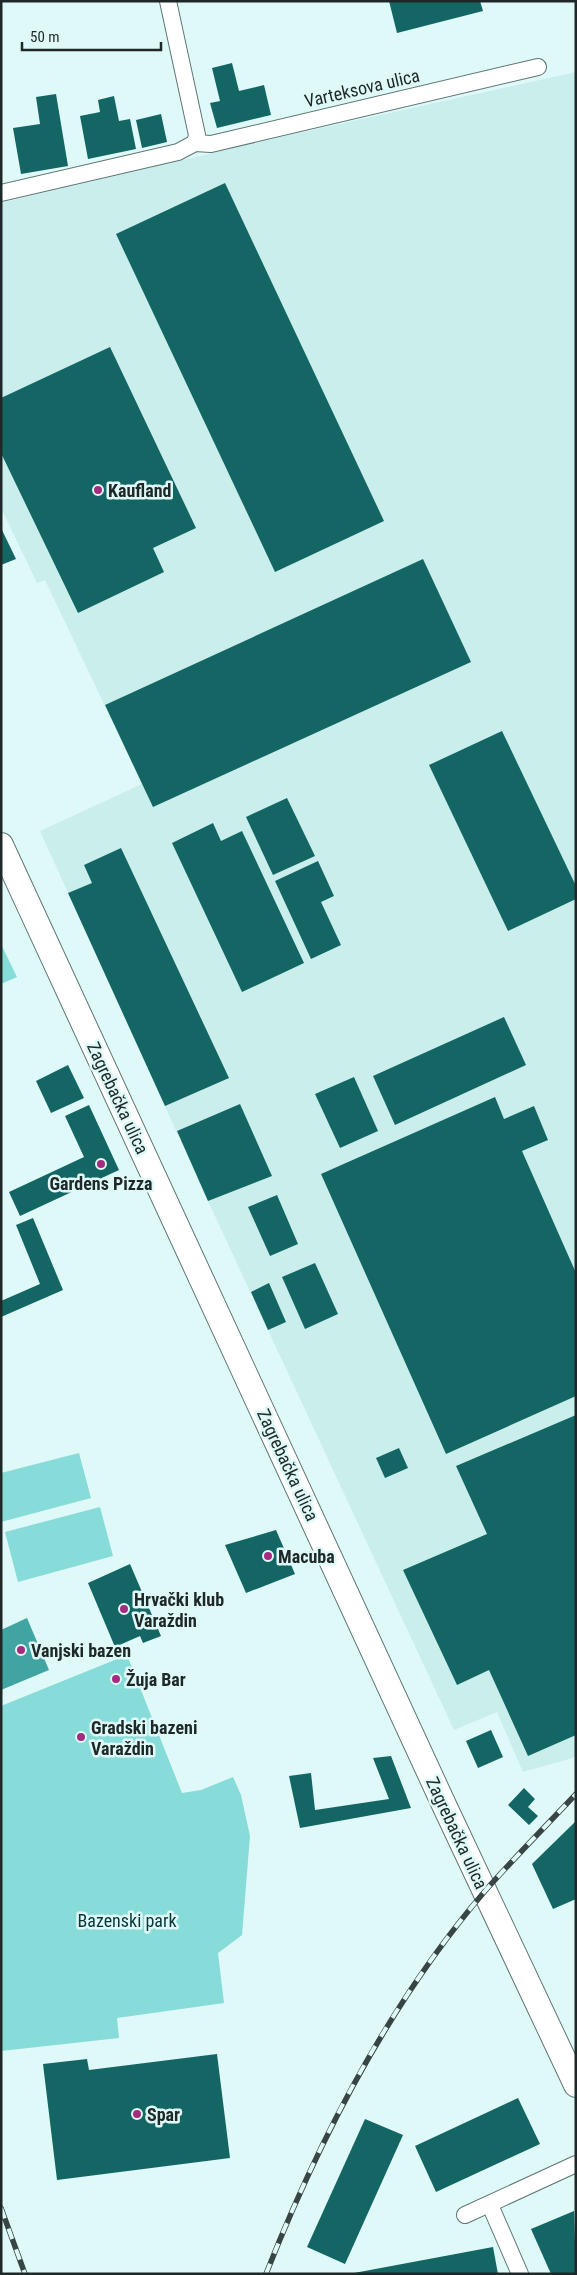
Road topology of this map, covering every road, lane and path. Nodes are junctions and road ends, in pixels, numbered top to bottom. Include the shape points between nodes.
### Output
1 (168, 1) edge
2 (538, 67) dead end
3 (195, 143) junction
4 (1, 194) edge
5 (1, 845) edge
6 (576, 2085) edge
7 (576, 2164) edge
8 (490, 2205) junction
9 (465, 2215) dead end
10 (520, 2274) edge

1 - 3 street via 197,135
2 - 3 street, Varteksova ulica via 211,144
3 - 4 street, Varteksova ulica via 178,152
5 - 6 main road, Zagrebačka ulica
7 - 8 street
8 - 9 street
8 - 10 street

